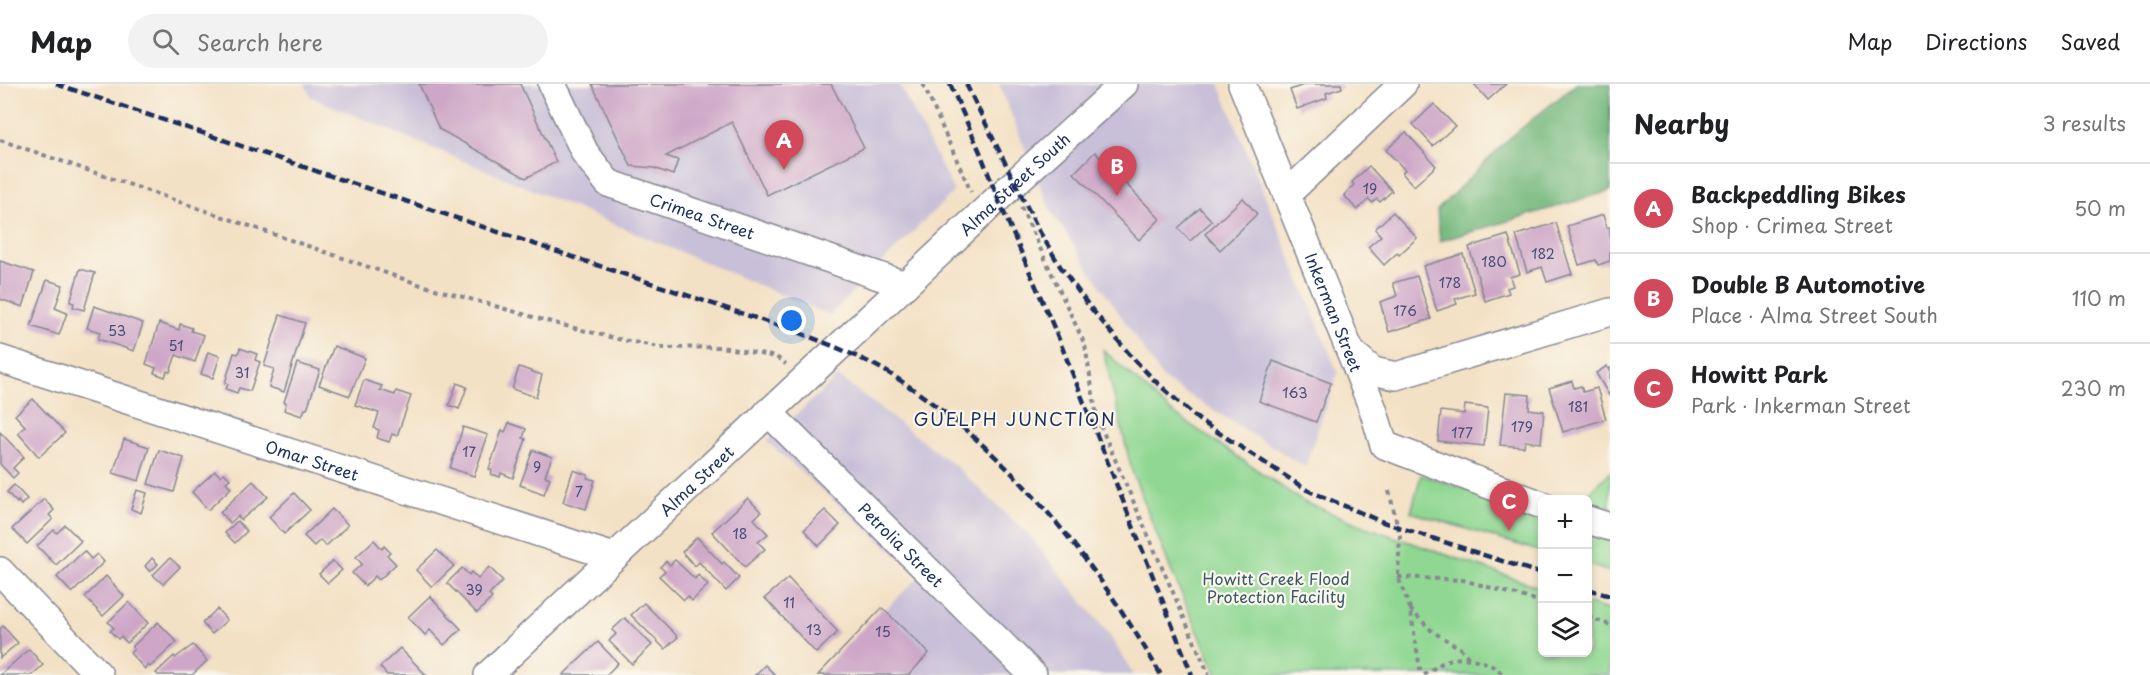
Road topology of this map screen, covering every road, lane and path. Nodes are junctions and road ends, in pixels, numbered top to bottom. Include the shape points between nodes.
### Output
1 (552, 84) edge
2 (923, 84) edge
3 (1242, 84) edge
4 (1403, 84) edge
5 (1111, 89) edge
6 (0, 140) edge
7 (1011, 186) junction
8 (1288, 193) junction
9 (980, 215) junction
10 (905, 285) junction
11 (1610, 312) edge
12 (1350, 351) junction
13 (4, 365) edge
14 (806, 378) junction
15 (768, 412) junction
16 (1389, 491) dead end
17 (1538, 503) edge
18 (1592, 522) edge
19 (1610, 527) edge
20 (614, 557) junction
21 (0, 571) edge
22 (1398, 577) junction
23 (1538, 601) edge
24 (1410, 608) junction
25 (1592, 619) edge
26 (1610, 625) edge
27 (1470, 660) junction
28 (99, 675) edge
29 (488, 675) edge
30 (1033, 675) edge
31 (1209, 675) edge
32 (1423, 675) edge
33 (1503, 675) edge

1 - 10 street, Crimea Street via 585,153 608,183
2 - 9 path
3 - 8 street, Inkerman Street
4 - 8 street
5 - 7 street, Alma Street South
6 - 14 path via 433,288 618,339 664,348 721,347 776,357
7 - 9 street, Alma Street South
7 - 31 path via 1085,345 1097,418
8 - 12 street, Inkerman Street
9 - 10 street, Alma Street South
10 - 14 street, Alma Street
11 - 12 street, Inkerman Street via 1396,376 1373,371
12 - 17 street via 1384,445
13 - 20 street, Omar Street
14 - 15 street, Alma Street
15 - 20 street, Alma Street
15 - 30 street, Petrolia Street
16 - 22 path via 1400,536
18 - 19 street
20 - 29 street, Alma Street
21 - 28 street
22 - 23 path via 1463,580
22 - 24 path
24 - 27 path via 1433,632 1460,648
24 - 32 path
25 - 26 path
27 - 32 path via 1450,660
27 - 33 path via 1483,662

